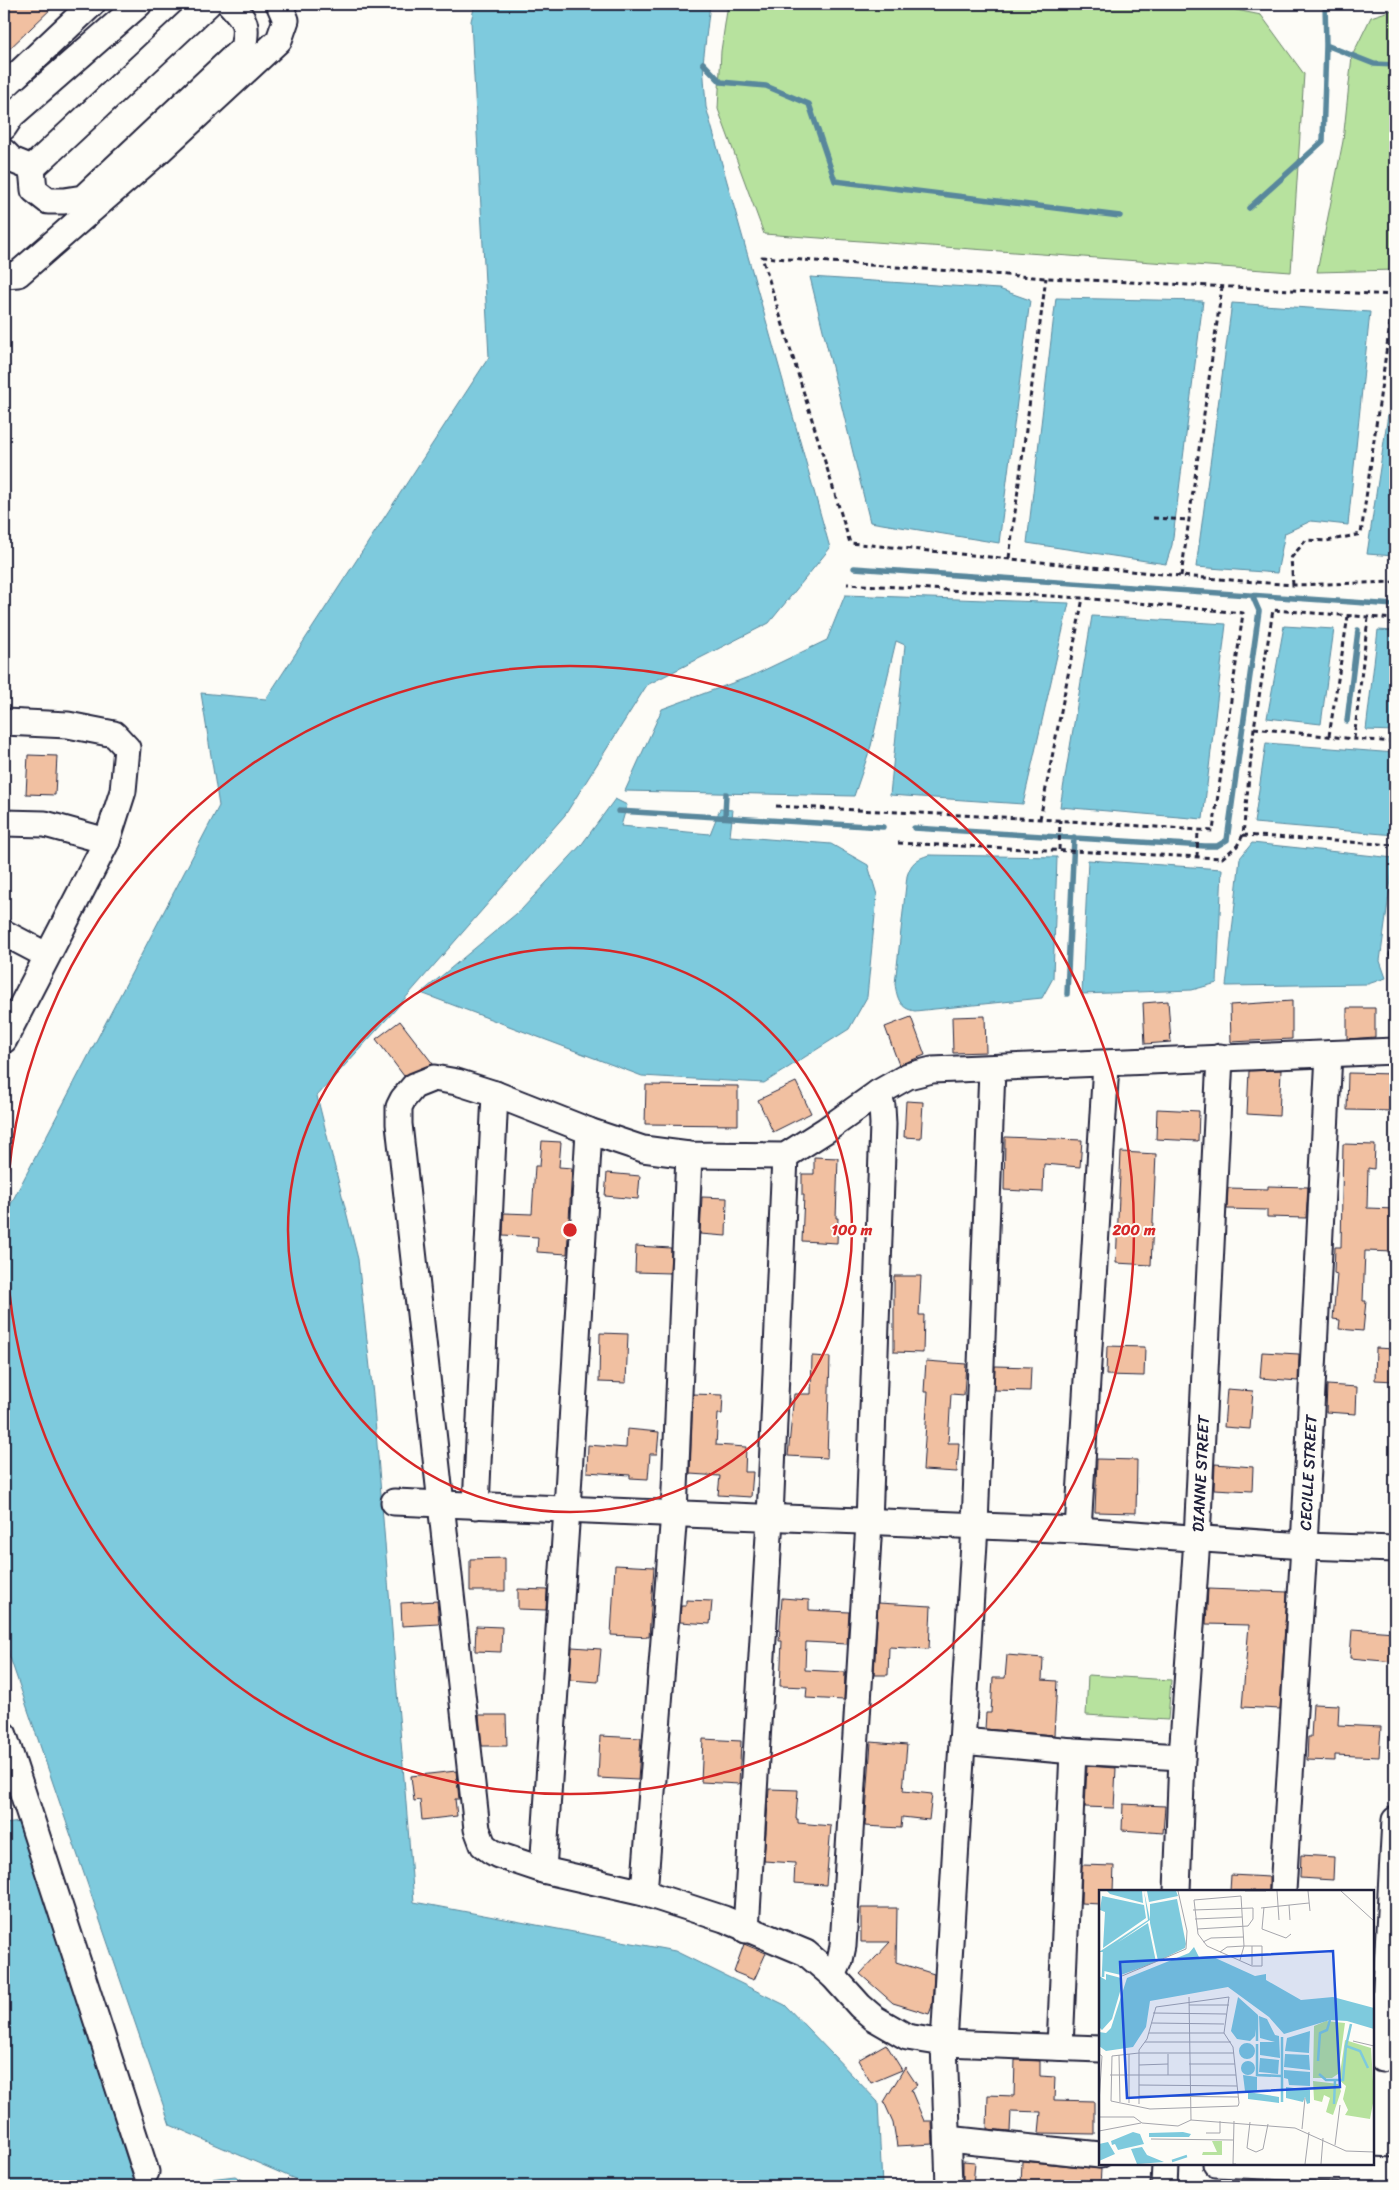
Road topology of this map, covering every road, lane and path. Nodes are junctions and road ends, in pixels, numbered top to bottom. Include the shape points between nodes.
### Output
1 (92, 4) edge
2 (139, 4) edge
3 (208, 4) edge
4 (230, 4) edge
5 (279, 4) edge
6 (4, 87) edge
7 (4, 126) edge
8 (4, 152) edge
9 (32, 168) junction
10 (4, 275) edge
11 (1046, 278) junction
12 (1222, 287) junction
13 (1395, 295) edge
14 (1153, 518) dead end
15 (1188, 520) junction
16 (1009, 558) junction
17 (1181, 576) junction
18 (1395, 582) edge
19 (847, 584) dead end
20 (1293, 585) junction
21 (1083, 598) junction
22 (1348, 616) junction
23 (1368, 618) junction
24 (1395, 619) edge
25 (4, 722) edge
26 (1254, 728) junction
27 (1329, 736) junction
28 (1354, 739) junction
29 (1395, 742) edge
30 (776, 806) dead end
31 (1040, 819) junction
32 (1060, 820) junction
33 (4, 823) edge
34 (1198, 830) junction
35 (1243, 835) junction
36 (107, 841) junction
37 (898, 843) dead end
38 (1395, 845) edge
39 (1059, 850) junction
40 (1197, 857) junction
41 (1395, 924) edge
42 (4, 933) edge
43 (46, 955) junction
44 (1395, 957) edge
45 (4, 1040) edge
46 (1395, 1051) edge
47 (1328, 1054) junction
48 (1220, 1057) junction
49 (1106, 1064) junction
50 (992, 1069) junction
51 (495, 1094) junction
52 (878, 1094) junction
53 (588, 1131) junction
54 (689, 1155) junction
55 (785, 1156) junction
56 (394, 1502) dead end
57 (441, 1504) junction
58 (476, 1506) junction
59 (567, 1509) junction
60 (674, 1512) junction
61 (770, 1518) junction
62 (869, 1523) junction
63 (975, 1526) junction
64 (1078, 1530) junction
65 (1197, 1539) junction
66 (1304, 1546) junction
67 (1395, 1548) edge
68 (4, 1735) edge
69 (962, 1741) junction
70 (1073, 1751) junction
71 (1182, 1757) junction
72 (1395, 1820) edge
73 (543, 1870) junction
74 (1178, 1890) edge
75 (1283, 1890) edge
76 (644, 1893) junction
77 (746, 1930) junction
78 (833, 1976) junction
79 (944, 2043) junction
80 (1060, 2047) junction
81 (1099, 2048) edge
82 (1383, 2059) edge
83 (948, 2139) junction
84 (1099, 2155) edge
85 (1165, 2165) edge
86 (1242, 2165) edge
87 (1395, 2171) edge
88 (146, 2172) dead end
89 (949, 2186) edge
90 (1164, 2186) edge

1 - 6 street
2 - 7 street via 12,115
3 - 9 street
4 - 9 street via 243,18 247,30 243,48 83,198 48,201 34,190
5 - 10 street via 286,20 280,40 18,274
8 - 9 street via 12,160
11 - 12 path
11 - 16 path
11 - 16 path via 762,256 850,543
12 - 13 path
12 - 15 path
13 - 20 path via 1361,534 1327,541 1306,540 1291,558
14 - 15 path
15 - 17 path
16 - 17 path
17 - 20 path
18 - 20 path
19 - 21 path
21 - 31 path
21 - 34 path via 1243,613 1213,831
22 - 23 path
22 - 26 path via 1273,610
22 - 27 path
23 - 24 path
23 - 28 path
25 - 36 street via 68,725 114,734 127,748 123,791
26 - 27 path
26 - 35 path
27 - 28 path
28 - 29 path
30 - 31 path
31 - 32 path
32 - 34 path
32 - 39 path
33 - 36 street via 45,824
34 - 40 path
35 - 38 path
35 - 40 path via 1237,846 1222,858
36 - 43 street
37 - 39 path
39 - 40 path
41 - 44 path via 1390,955
42 - 43 street
43 - 45 street
46 - 47 street
47 - 48 street
47 - 66 street, CECILLE STREET
48 - 49 street
48 - 65 street, DIANNE STREET
49 - 50 street
49 - 64 street
50 - 52 street via 924,1072 908,1076
50 - 63 street
51 - 53 street
51 - 57 street via 434,1078 414,1086 399,1107
51 - 58 street
52 - 55 street
52 - 62 street via 883,1124
53 - 54 street via 644,1149
53 - 59 street
54 - 55 street
54 - 60 street
55 - 61 street
56 - 57 street
57 - 58 street
57 - 73 street via 479,1834 483,1845 490,1851
58 - 59 street
59 - 60 street
59 - 73 street
60 - 61 street
60 - 76 street
61 - 62 street
61 - 77 street
62 - 63 street
62 - 78 street via 843,1946
63 - 64 street
63 - 69 street
64 - 65 street
65 - 66 street
65 - 71 street, DIANNE STREET
66 - 67 street
66 - 75 street, CECILLE STREET
68 - 88 street
69 - 70 street
69 - 79 street
70 - 71 street
70 - 80 street
71 - 74 street, DIANNE STREET
72 - 82 street
73 - 76 street
76 - 77 street via 724,1919
77 - 78 street via 806,1953
78 - 79 street via 874,2018 907,2037
79 - 80 street
79 - 83 street
80 - 81 street
83 - 84 street
83 - 89 street
85 - 90 street
86 - 87 street

